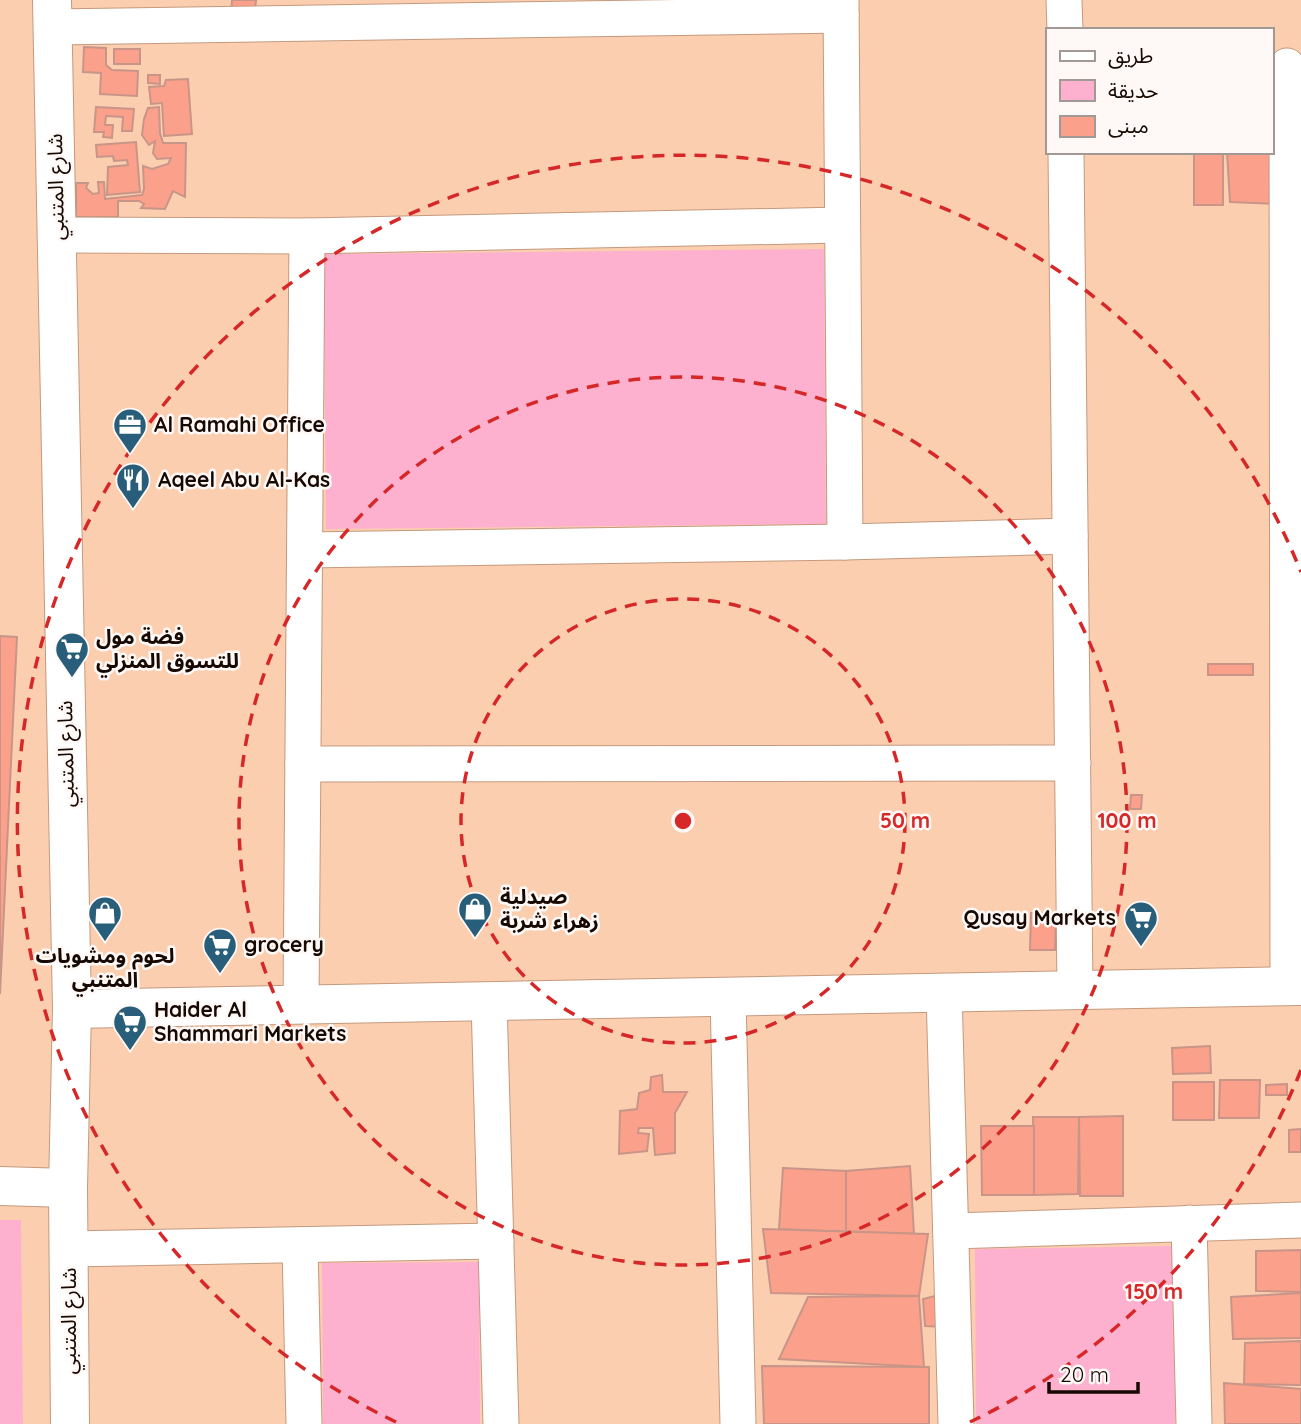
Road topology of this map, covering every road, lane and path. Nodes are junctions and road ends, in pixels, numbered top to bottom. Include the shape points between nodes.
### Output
1 (1064, 0) edge
2 (841, 7) edge
3 (53, 13) edge
4 (1065, 28) edge
5 (1286, 66) edge
6 (1066, 154) edge
7 (842, 225) junction
8 (57, 235) junction
9 (307, 236) junction
10 (1294, 296) edge
11 (1294, 529) edge
12 (1070, 536) junction
13 (845, 542) junction
14 (305, 550) junction
15 (1294, 748) edge
16 (1073, 763) junction
17 (303, 764) junction
18 (1294, 986) edge
19 (1075, 990) junction
20 (944, 992) junction
21 (728, 996) junction
22 (489, 1001) junction
23 (301, 1004) junction
24 (72, 1009) junction
25 (0, 1186) edge
26 (68, 1188) junction
27 (1301, 1220) edge
28 (1189, 1223) junction
29 (951, 1231) junction
30 (496, 1241) junction
31 (300, 1245) junction
32 (69, 1249) junction
33 (70, 1424) edge
34 (304, 1424) edge
35 (501, 1424) edge
36 (738, 1424) edge
37 (956, 1424) edge
38 (1194, 1424) edge

1 - 4 street
2 - 3 street
2 - 7 street
3 - 8 street, شارع المتنبي
5 - 10 street
6 - 12 street
7 - 9 street
7 - 13 street
8 - 9 street
8 - 24 street, شارع المتنبي
9 - 14 street
10 - 11 street
11 - 15 street
12 - 13 street
12 - 16 street
13 - 14 street
14 - 17 street
15 - 18 street
16 - 17 street
16 - 19 street
17 - 23 street
18 - 19 street
19 - 20 street
20 - 21 street
20 - 29 street
21 - 22 street
21 - 36 street
22 - 23 street
22 - 30 street
23 - 24 street
24 - 26 street, شارع المتنبي
25 - 26 street
26 - 32 street, شارع المتنبي
27 - 28 street
28 - 29 street
28 - 38 street
29 - 37 street
30 - 31 street
30 - 35 street
31 - 32 street
31 - 34 street
32 - 33 street, شارع المتنبي

